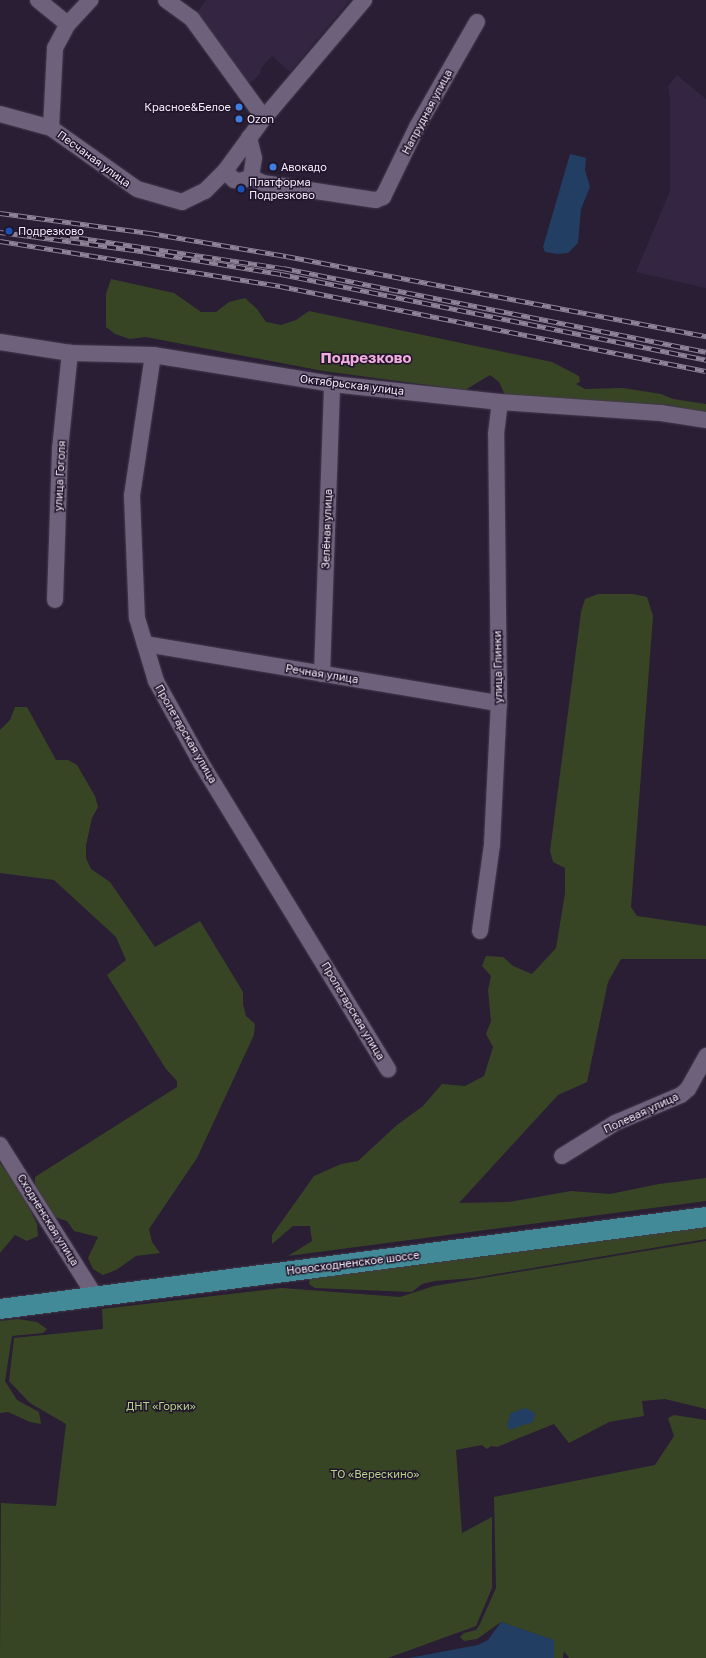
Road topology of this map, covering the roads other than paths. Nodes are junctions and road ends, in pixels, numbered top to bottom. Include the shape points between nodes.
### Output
1 (38, 0) edge
2 (90, 0) edge
3 (166, 0) edge
4 (364, 0) edge
5 (477, 22) dead end
6 (68, 24) junction
7 (0, 114) edge
8 (264, 118) junction
9 (51, 128) junction
10 (248, 138) junction
11 (225, 170) junction
12 (251, 177) junction
13 (0, 342) edge
14 (70, 354) junction
15 (153, 354) junction
16 (332, 384) junction
17 (500, 402) junction
18 (706, 420) edge
19 (55, 600) dead end
20 (145, 644) junction
21 (322, 674) junction
22 (499, 703) junction
23 (480, 931) dead end
24 (706, 1056) edge
25 (388, 1069) dead end
26 (0, 1145) edge
27 (562, 1156) dead end
28 (706, 1217) edge
29 (95, 1296) junction
30 (0, 1309) edge

1 - 6 street
2 - 6 street
3 - 8 street via 192,19
4 - 8 street, Песчаная улица
5 - 12 street, Напрудная улица via 418,127 383,197 376,200 263,183
6 - 9 street via 55,48
7 - 9 street, Песчаная улица
8 - 10 street, Песчаная улица
9 - 11 street, Песчаная улица via 137,189 182,202 205,192
10 - 11 street, Песчаная улица
10 - 12 street via 254,158
11 - 12 street via 234,180 241,181
13 - 14 street, Октябрьская улица
14 - 15 street, Октябрьская улица
14 - 19 street, улица Гоголя via 60,449
15 - 16 street, Октябрьская улица
15 - 20 street, Пролетарская улица via 132,496 137,618
16 - 17 street, Октябрьская улица
16 - 21 street, Зелёная улица
17 - 18 street, Октябрьская улица via 661,413
17 - 22 street, улица Глинки via 496,434
20 - 21 street, Речная улица
20 - 25 street, Пролетарская улица via 156,681 201,763
21 - 22 street, Речная улица
22 - 23 street, улица Глинки via 492,844
24 - 27 street, Полевая улица via 688,1089 681,1095 615,1123
26 - 29 street, Сходненская улица
28 - 29 main road, Новосходненское шоссе
29 - 30 main road, Новосходненское шоссе

